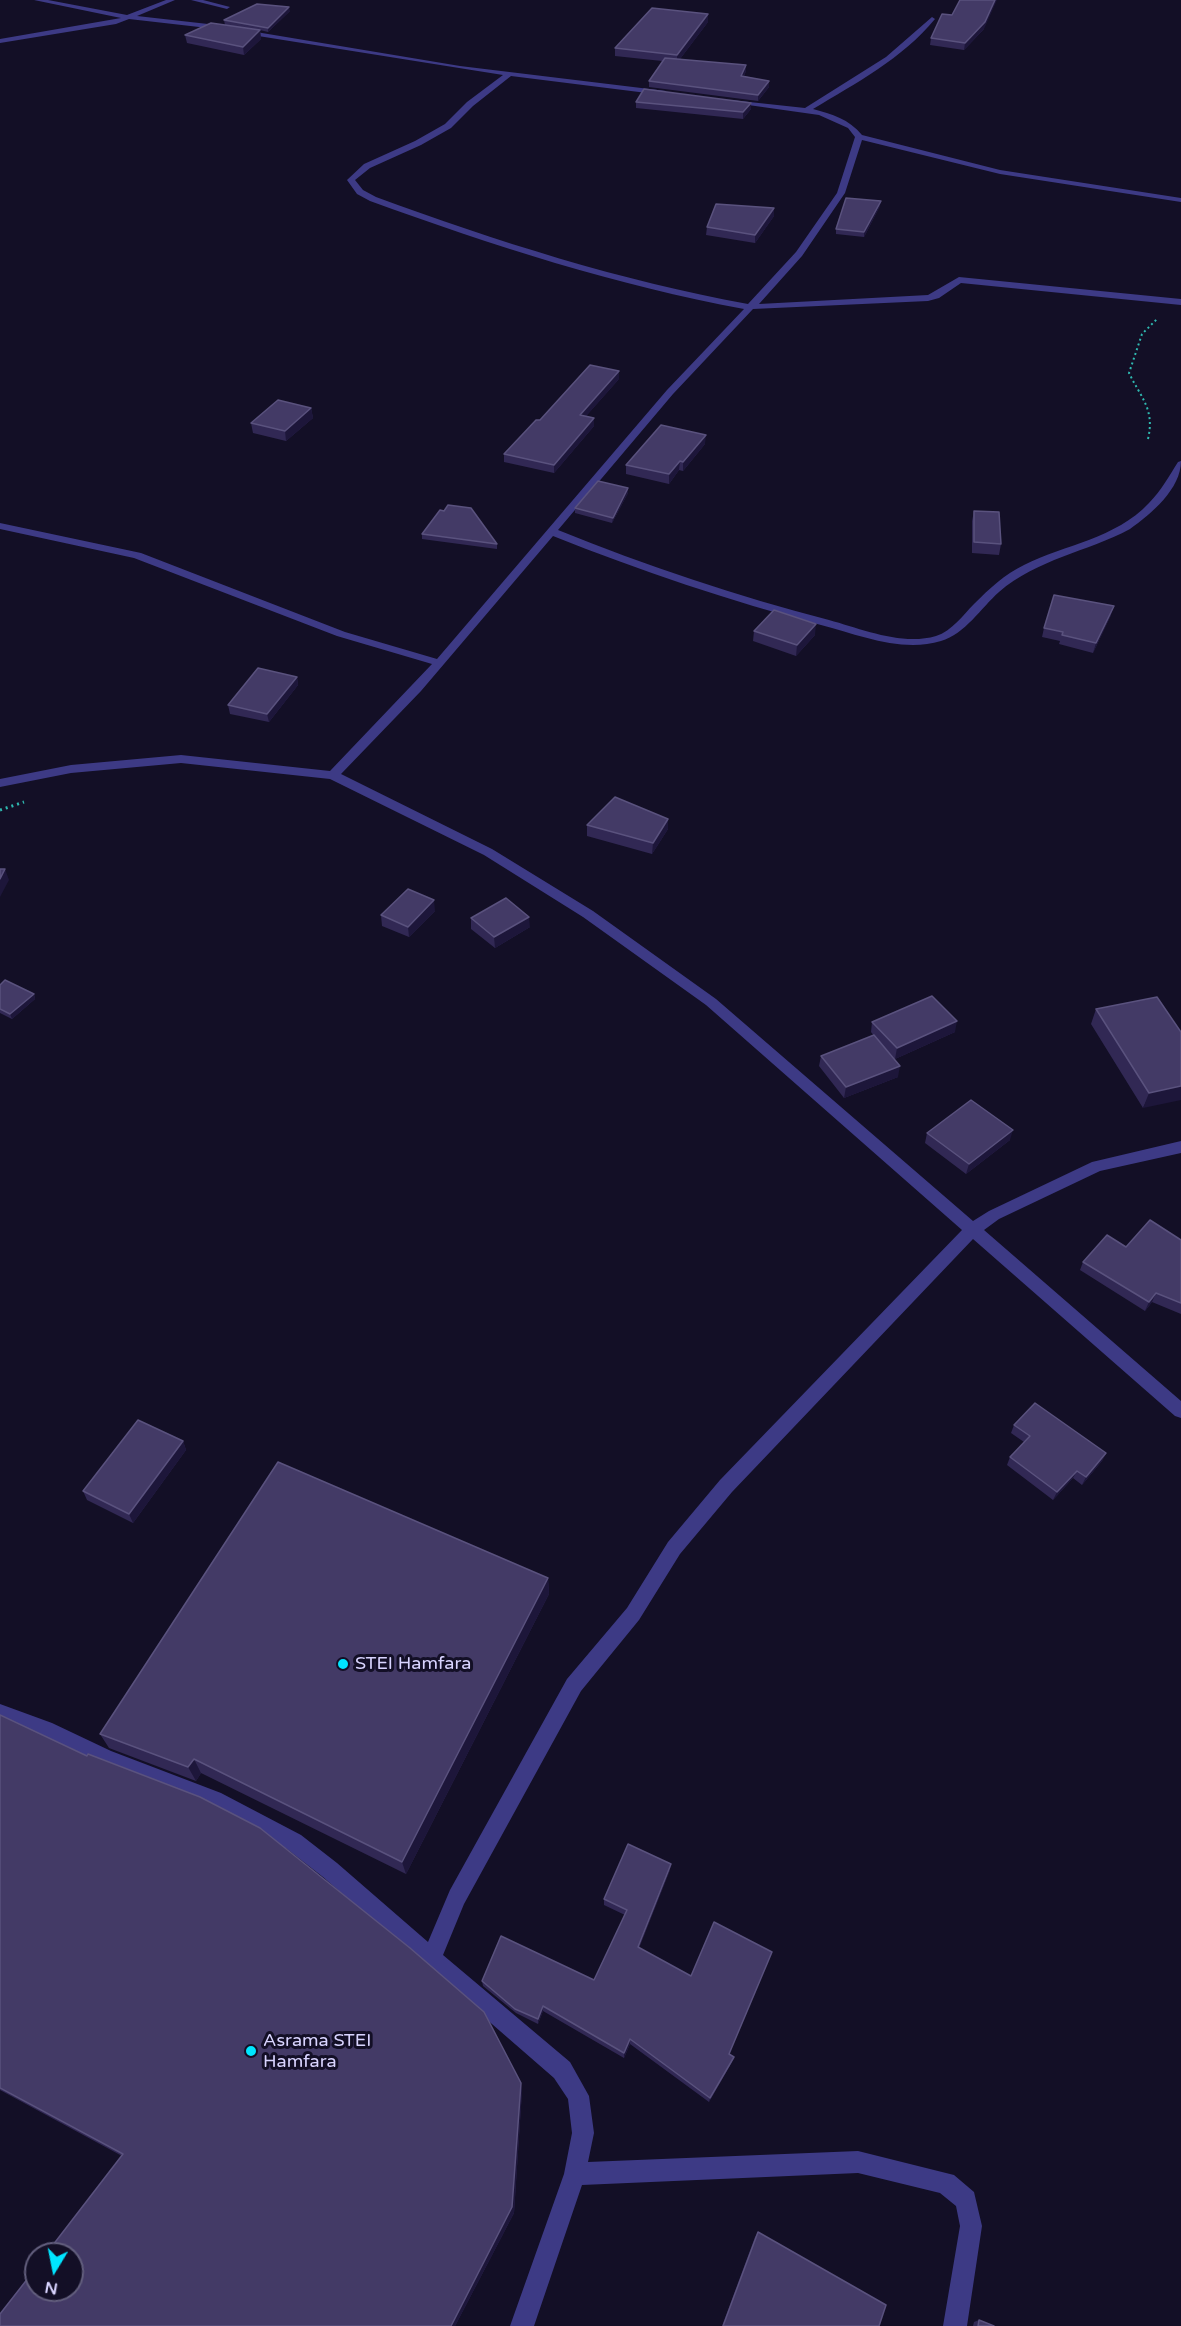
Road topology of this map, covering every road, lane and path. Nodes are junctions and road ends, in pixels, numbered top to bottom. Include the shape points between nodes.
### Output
1 (37, 0) edge
2 (172, 0) edge
3 (194, 0) edge
4 (227, 7) dead end
5 (125, 17) junction
6 (932, 19) dead end
7 (0, 41) edge
8 (508, 75) junction
9 (672, 94) edge
10 (717, 100) edge
11 (805, 111) junction
12 (859, 137) junction
13 (1181, 200) edge
14 (1181, 302) edge
15 (748, 307) junction
16 (1160, 317) dead end
17 (1148, 439) dead end
18 (1181, 464) edge
19 (0, 526) edge
20 (550, 531) junction
21 (439, 663) junction
22 (333, 775) junction
23 (0, 783) edge
24 (1181, 1147) edge
25 (973, 1229) junction
26 (1181, 1411) edge
27 (0, 1713) edge
28 (431, 1959) junction
29 (574, 2174) junction
30 (522, 2326) edge
31 (955, 2326) edge

1 - 5 street
2 - 5 street
3 - 4 street
5 - 7 street via 83,29
5 - 8 street via 208,26
6 - 11 street via 894,56
8 - 9 street
8 - 15 street via 448,126 367,166 351,180 354,186 388,205 505,245
10 - 11 street
11 - 12 street via 845,121 856,129
12 - 13 street via 1011,174
12 - 15 street via 841,193 799,254
14 - 15 street via 959,280 928,298
15 - 20 street
16 - 17 path via 1142,334 1130,373 1149,407 1153,423
18 - 20 street via 1152,507 1134,522 1104,538 1028,567 1006,582 954,631 921,642 863,633 737,597 628,563
19 - 21 street via 137,555 341,634
20 - 21 street
21 - 22 street
22 - 23 street via 181,759 71,769
22 - 25 street via 488,852 588,914 711,1002
24 - 25 street via 1097,1166
25 - 26 street
25 - 28 street via 726,1486 674,1548 633,1614 574,1685 457,1897
27 - 28 street via 214,1800 294,1842
28 - 29 street via 562,2070 578,2096 583,2133
29 - 30 street
29 - 31 street via 858,2162 946,2183 966,2200 971,2226

